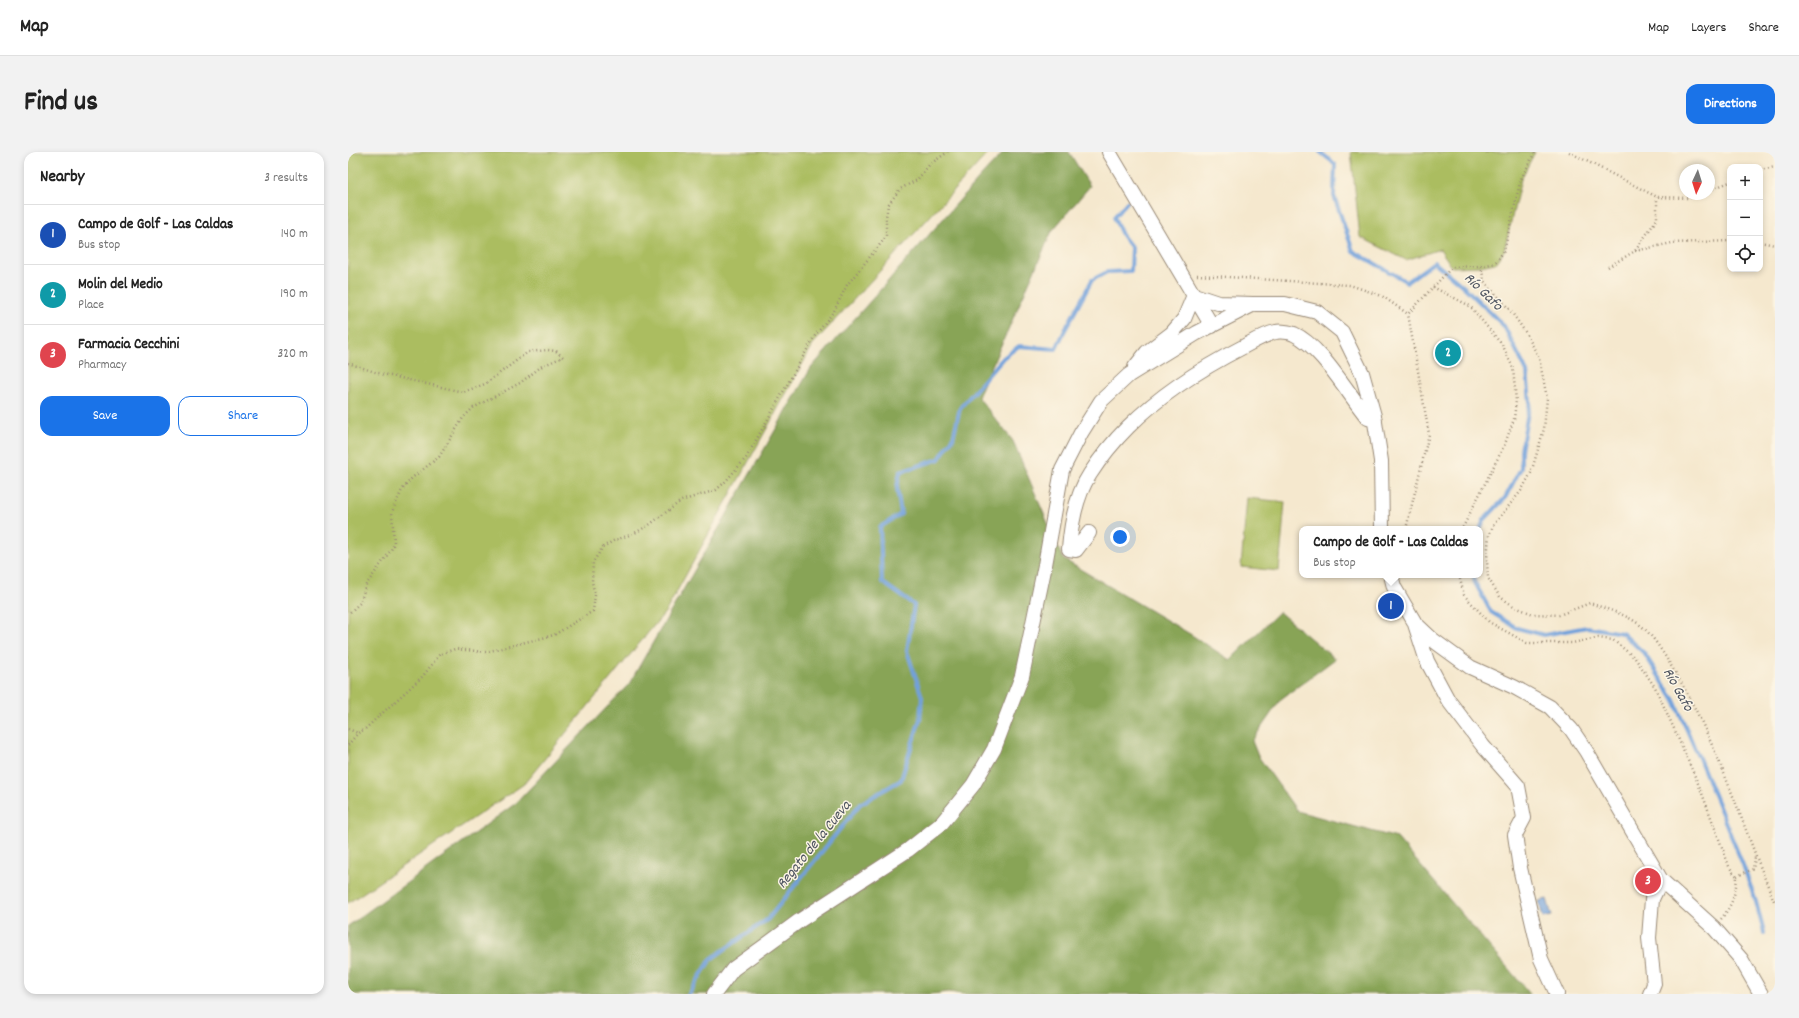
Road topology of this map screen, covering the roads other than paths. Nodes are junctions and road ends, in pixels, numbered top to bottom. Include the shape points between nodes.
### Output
1 (1109, 152) edge
2 (1194, 295) junction
3 (1254, 304) junction
4 (1212, 326) junction
5 (1129, 375) junction
6 (1375, 420) junction
7 (1382, 526) edge
8 (1089, 533) dead end
9 (1392, 578) edge
10 (1415, 623) junction
11 (1661, 880) junction
12 (714, 994) edge
13 (1557, 994) edge
14 (1650, 994) edge
15 (1761, 994) edge

1 - 2 street
2 - 3 street via 1218,303
2 - 4 street
2 - 5 street via 1184,319 1172,333 1148,352
3 - 4 street
3 - 6 street via 1285,304 1317,312 1342,332 1362,373
4 - 5 street
5 - 12 street via 1101,401 1062,470 1022,676 994,749 972,785 941,824 908,850 799,921 733,969
6 - 7 street via 1381,461
6 - 8 street via 1368,418 1327,363 1307,342 1293,334 1276,332 1226,356 1188,380 1129,426 1106,451 1089,475 1075,508 1069,549 1076,550
9 - 10 street via 1394,587
10 - 11 street via 1433,640 1470,667 1550,707 1571,729 1586,751
10 - 13 street via 1427,661 1448,700 1518,786 1524,818 1515,835 1520,868 1541,959
11 - 14 street via 1652,899 1649,938 1654,984
11 - 15 street via 1714,928 1741,959

